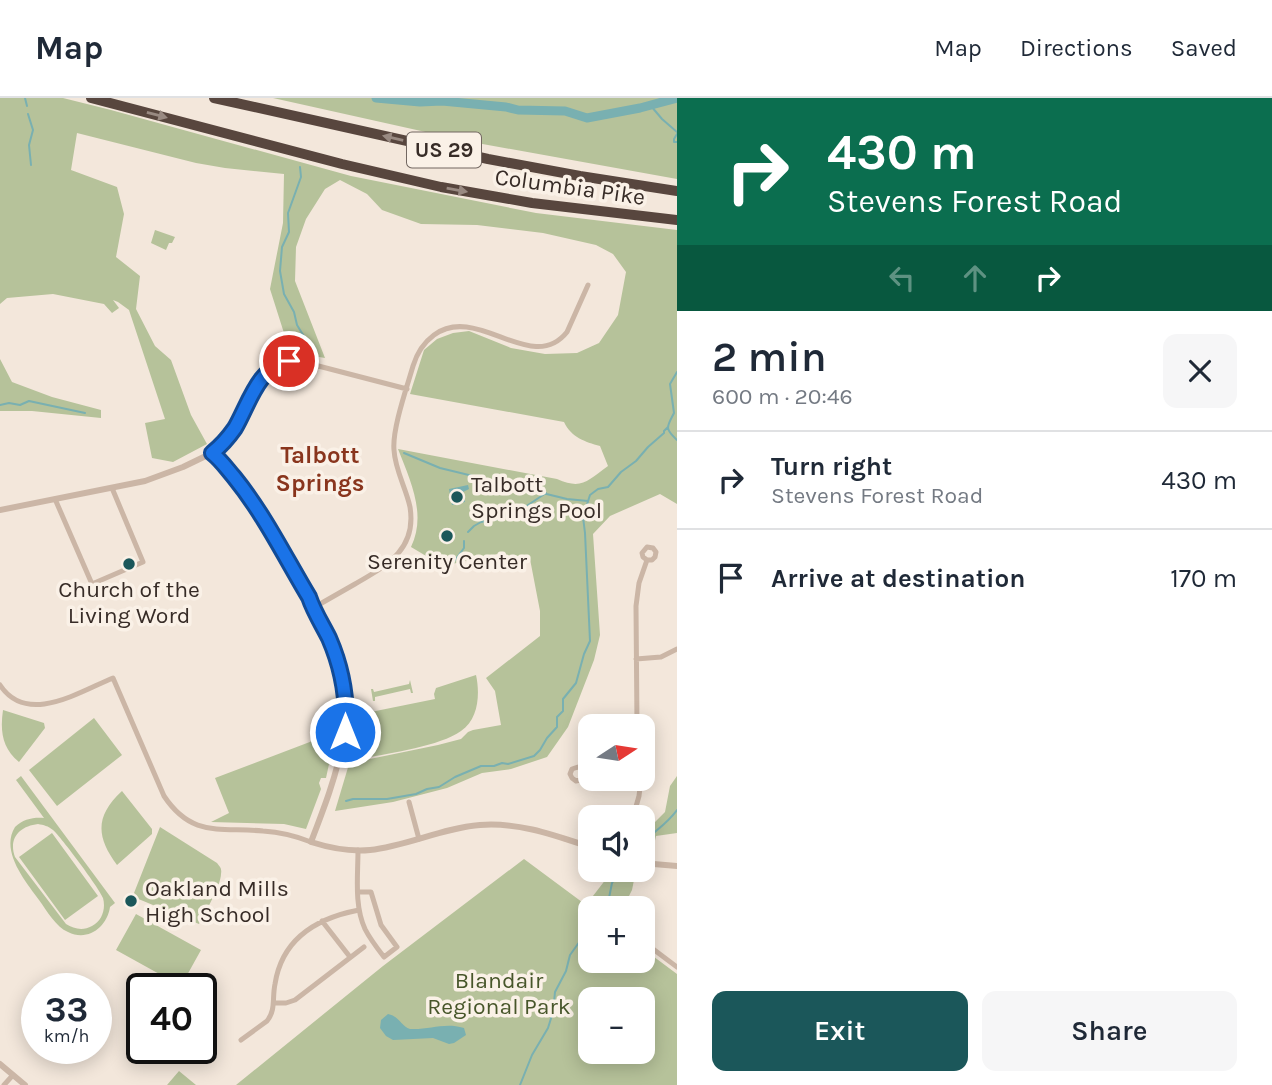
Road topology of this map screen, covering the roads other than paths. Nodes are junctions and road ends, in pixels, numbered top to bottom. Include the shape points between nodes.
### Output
1 (91, 98) edge
2 (214, 98) edge
3 (677, 191) edge
4 (677, 220) edge
5 (587, 285) dead end
6 (407, 389) junction
7 (212, 453) junction
8 (112, 488) junction
9 (55, 499) junction
10 (0, 510) edge
11 (646, 560) dead end
12 (313, 608) junction
13 (677, 649) edge
14 (636, 659) junction
15 (0, 685) edge
16 (637, 714) edge
17 (409, 802) dead end
18 (419, 839) junction
19 (311, 842) junction
20 (578, 843) edge
21 (358, 850) junction
22 (655, 864) edge
23 (677, 866) edge
24 (358, 892) junction
25 (359, 910) junction
26 (322, 921) junction
27 (364, 947) dead end
28 (655, 950) edge
29 (350, 957) junction
30 (677, 967) edge
31 (274, 1003) junction
32 (241, 1040) dead end
33 (0, 1064) edge
34 (13, 1075) junction
35 (4, 1085) edge
36 (25, 1085) edge

1 -> 4 highway, Columbia Pike / US 29 via 441,187
3 -> 2 highway, Columbia Pike / US 29 via 488,159
5 - 6 street via 558,342 536,346 471,326 444,329 420,348
6 - 7 street via 303,362 284,362 268,371 234,429
6 - 12 street via 393,446 410,507 407,537 393,561
7 - 8 street via 157,477
7 - 12 street
8 - 9 street
8 - 9 street via 143,562 92,584
9 - 10 street
11 - 14 street via 637,594
12 - 19 street via 338,663 346,718 339,764
13 - 14 street via 661,657
14 - 16 street
15 - 19 street via 15,699 39,706 113,678 164,796 176,811 207,828 274,832
17 - 18 street
18 - 20 street via 499,824 531,828
18 - 21 street
19 - 21 street
21 - 24 street
22 - 23 street
24 - 25 street
24 - 25 street via 371,892 381,925 397,947 384,957 369,937
25 - 26 street
26 - 29 street
26 - 31 street via 299,938 282,959
27 - 29 street
28 - 30 street
29 - 31 street via 295,1000
31 - 32 street via 267,1021
33 - 34 street
34 - 35 street
34 - 36 street

